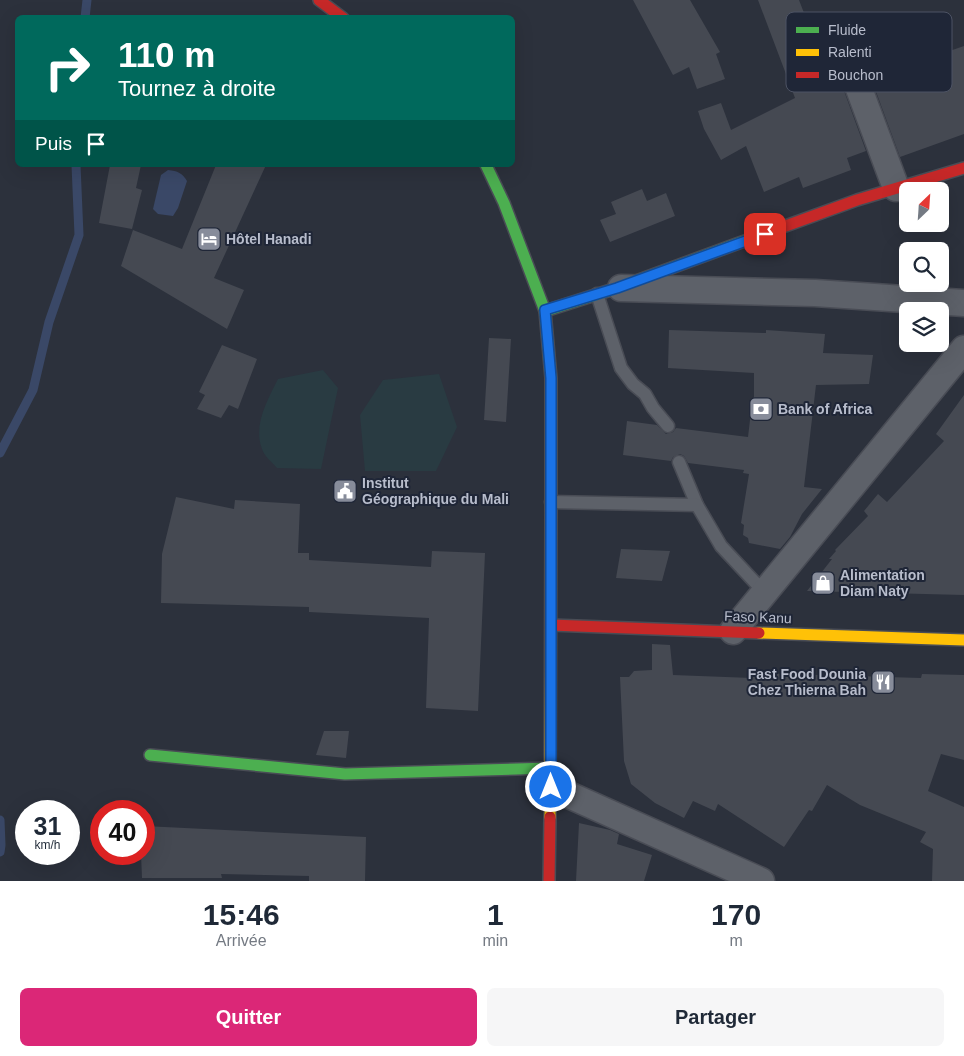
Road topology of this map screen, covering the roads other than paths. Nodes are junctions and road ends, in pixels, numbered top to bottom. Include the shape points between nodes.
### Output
1 (319, 0) edge
2 (339, 15) edge
3 (860, 92) edge
4 (487, 167) edge
5 (964, 168) edge
6 (896, 188) junction
7 (607, 291) junction
8 (964, 303) edge
9 (545, 310) junction
10 (964, 349) edge
11 (668, 426) dead end
12 (679, 462) dead end
13 (551, 502) junction
14 (697, 505) junction
15 (765, 593) junction
16 (551, 625) junction
17 (733, 631) junction
18 (964, 640) edge
19 (150, 755) dead end
20 (551, 778) junction
21 (549, 881) edge
22 (761, 881) edge

1 - 2 street
3 - 6 street
4 - 9 street
5 - 6 street
6 - 7 street
7 - 8 street via 815,293
7 - 9 street
7 - 11 lane via 621,368
9 - 13 street via 551,378
10 - 15 street
12 - 14 lane
13 - 14 lane
13 - 16 street
14 - 15 lane via 721,546
15 - 17 street
16 - 17 street, Faso Kanu
16 - 20 street
17 - 18 street, Faso Kanu
19 - 20 street via 345,774
20 - 21 street
20 - 22 street

